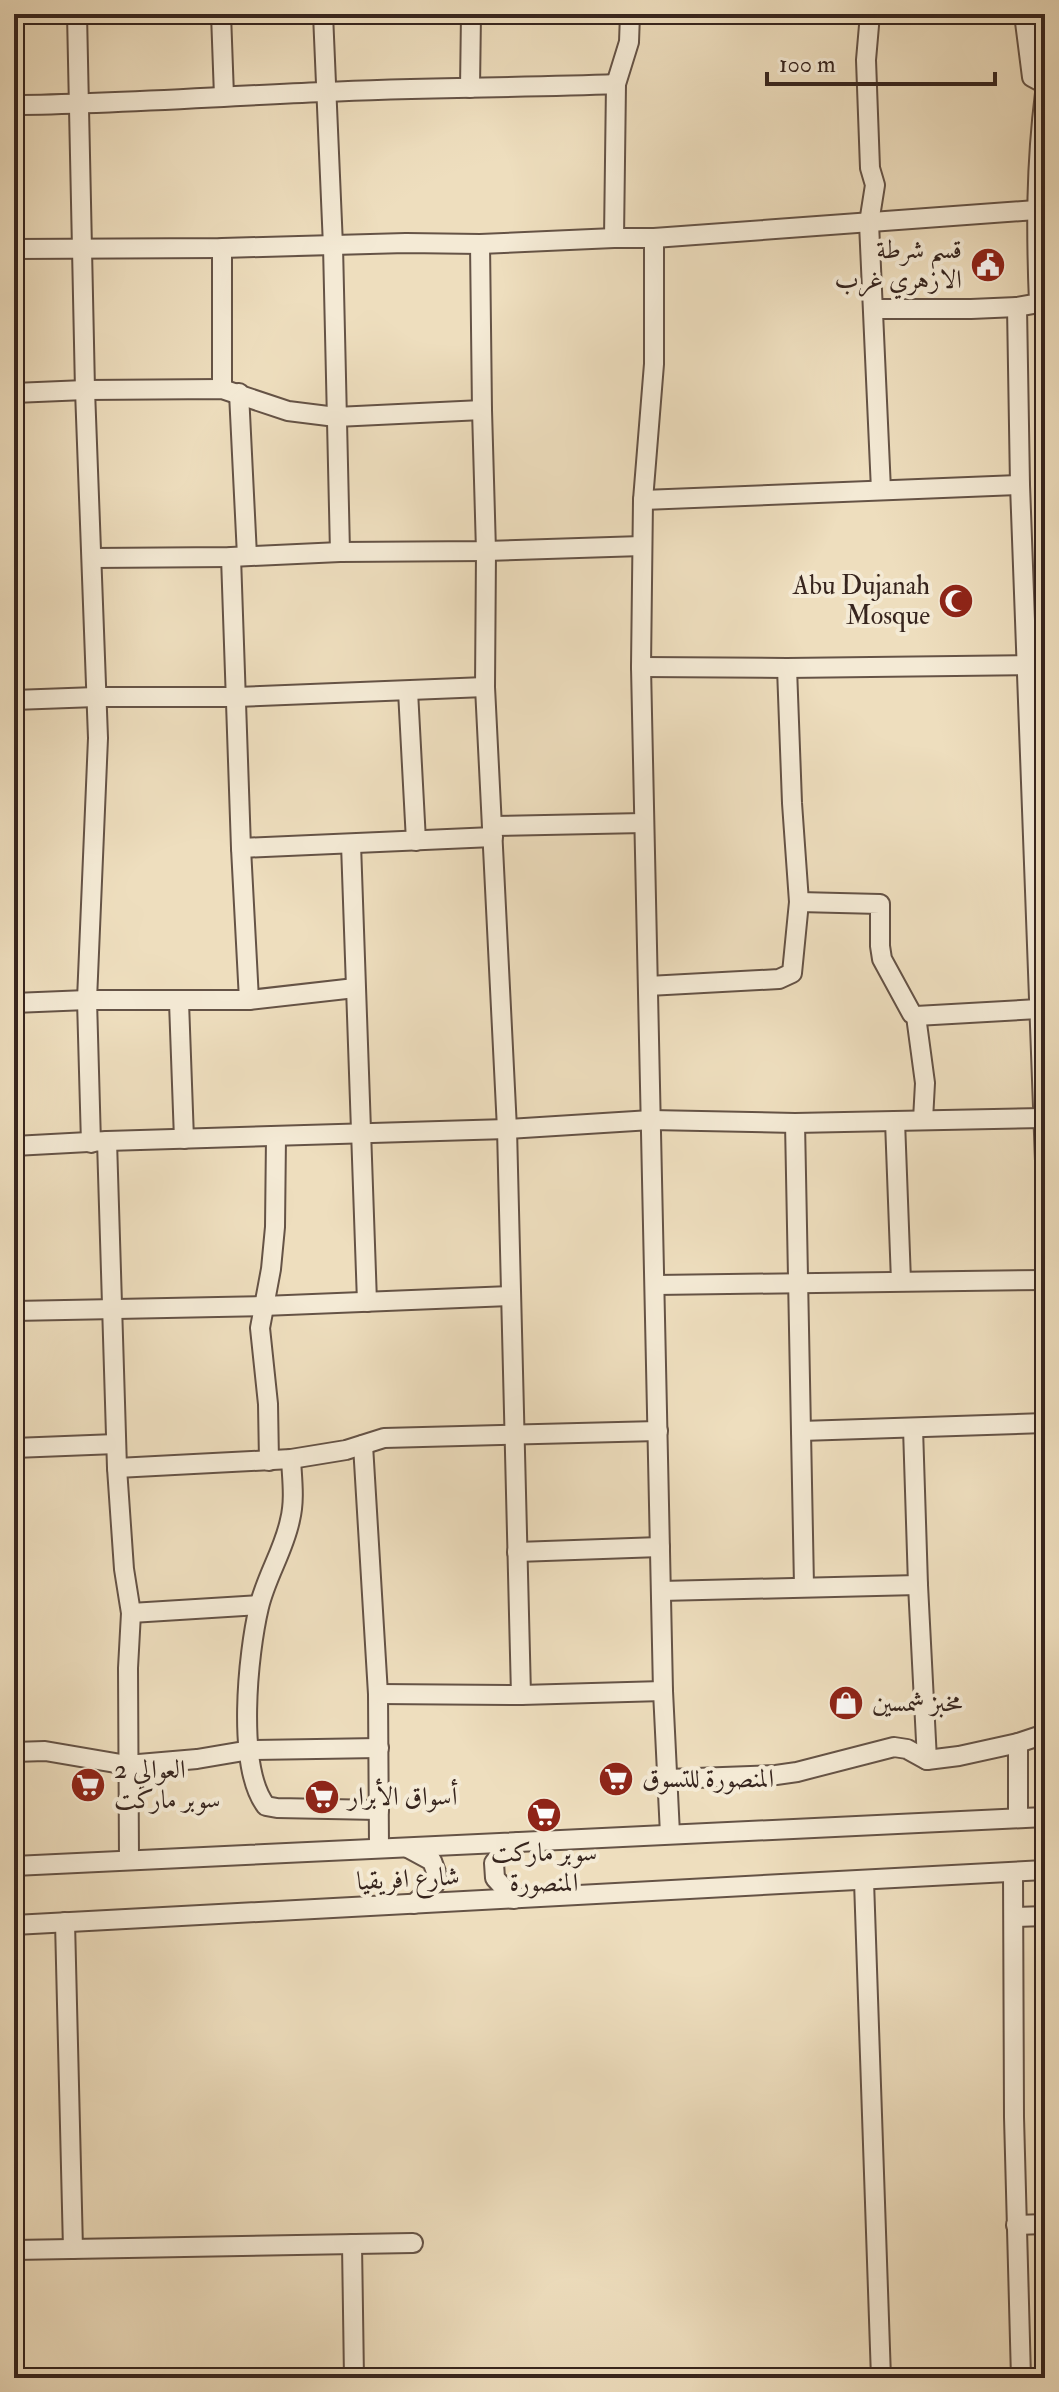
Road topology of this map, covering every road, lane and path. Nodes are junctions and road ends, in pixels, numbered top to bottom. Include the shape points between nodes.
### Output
1 (77, 14) edge
2 (221, 14) edge
3 (323, 14) edge
4 (471, 14) edge
5 (630, 14) edge
6 (870, 14) edge
7 (1024, 14) edge
8 (616, 84) junction
9 (1045, 84) edge
10 (470, 88) junction
11 (327, 91) junction
12 (1045, 93) edge
13 (224, 96) junction
14 (80, 104) junction
15 (14, 105) edge
16 (1036, 210) junction
17 (869, 223) junction
18 (614, 238) junction
19 (654, 238) junction
20 (480, 244) junction
21 (333, 246) junction
22 (222, 248) junction
23 (14, 249) edge
24 (81, 250) junction
25 (1042, 303) edge
26 (1017, 307) junction
27 (874, 309) junction
28 (85, 390) junction
29 (230, 391) junction
30 (14, 393) edge
31 (482, 410) junction
32 (336, 417) junction
33 (1020, 485) junction
34 (881, 490) junction
35 (643, 500) junction
36 (642, 546) junction
37 (486, 551) junction
38 (340, 552) junction
39 (239, 557) junction
40 (92, 558) junction
41 (1036, 665) edge
42 (641, 667) junction
43 (787, 668) junction
44 (485, 687) junction
45 (408, 691) junction
46 (96, 697) junction
47 (236, 697) junction
48 (14, 700) edge
49 (644, 823) junction
50 (493, 832) junction
51 (416, 841) junction
52 (351, 844) junction
53 (241, 848) junction
54 (799, 902) junction
55 (1042, 981) edge
56 (648, 986) junction
57 (355, 988) junction
58 (87, 1000) junction
59 (249, 1000) junction
60 (179, 1002) junction
61 (14, 1003) edge
62 (1038, 1009) junction
63 (916, 1016) junction
64 (1043, 1118) junction
65 (651, 1120) junction
66 (923, 1120) junction
67 (895, 1121) junction
68 (795, 1123) junction
69 (507, 1129) junction
70 (361, 1134) junction
71 (276, 1137) junction
72 (184, 1139) junction
73 (99, 1142) junction
74 (14, 1146) edge
75 (1045, 1161) edge
76 (1045, 1280) edge
77 (901, 1281) junction
78 (656, 1285) junction
79 (797, 1285) junction
80 (511, 1296) junction
81 (367, 1302) junction
82 (263, 1306) junction
83 (112, 1310) junction
84 (14, 1311) edge
85 (1045, 1423) edge
86 (913, 1428) junction
87 (658, 1431) junction
88 (801, 1431) junction
89 (514, 1436) junction
90 (116, 1444) junction
91 (363, 1445) junction
92 (14, 1448) edge
93 (291, 1459) junction
94 (269, 1461) junction
95 (117, 1468) junction
96 (660, 1547) junction
97 (517, 1552) junction
98 (918, 1585) junction
99 (804, 1586) junction
100 (661, 1591) junction
101 (259, 1605) junction
102 (131, 1613) junction
103 (663, 1691) junction
104 (378, 1694) junction
105 (521, 1695) junction
106 (1045, 1734) edge
107 (1018, 1743) junction
108 (379, 1748) junction
109 (250, 1750) junction
110 (14, 1752) edge
111 (927, 1760) junction
112 (127, 1765) junction
113 (668, 1779) junction
114 (379, 1810) junction
115 (1045, 1817) edge
116 (1018, 1818) junction
117 (670, 1834) junction
118 (521, 1841) junction
119 (379, 1847) junction
120 (405, 1847) junction
121 (129, 1860) junction
122 (14, 1866) edge
123 (1045, 1870) edge
124 (1013, 1872) junction
125 (864, 1881) junction
126 (514, 1899) junction
127 (414, 1904) junction
128 (1045, 1916) edge
129 (1014, 1917) junction
130 (65, 1922) junction
131 (14, 1925) edge
132 (1045, 2224) edge
133 (1016, 2225) junction
134 (413, 2243) dead end
135 (352, 2244) junction
136 (73, 2249) junction
137 (14, 2250) edge
138 (354, 2378) edge
139 (881, 2378) edge
140 (1021, 2378) edge

1 - 14 street
2 - 13 street
3 - 11 street
4 - 10 street
5 - 8 street via 629,42
6 - 17 street via 866,60 875,185
7 - 9 street via 1032,77
8 - 10 street
8 - 18 street
10 - 11 street
11 - 13 street
11 - 21 street
12 - 16 street
13 - 14 street
14 - 15 street
14 - 24 street
16 - 17 street
16 - 25 street
17 - 19 street
17 - 27 street
18 - 19 street
18 - 20 street
19 - 35 street via 654,364
20 - 21 street
20 - 31 street
21 - 22 street
21 - 32 street
22 - 24 street
22 - 29 street
23 - 24 street
24 - 28 street
25 - 26 street
26 - 27 street
26 - 33 street
27 - 34 street
28 - 29 street
28 - 30 street
28 - 40 street
29 - 32 street via 288,411
29 - 39 street
31 - 32 street
31 - 37 street
32 - 38 street
33 - 34 street
33 - 41 street
34 - 35 street
35 - 36 street
36 - 37 street
36 - 42 street
37 - 38 street
37 - 44 street
38 - 39 street
39 - 40 street
39 - 47 street
40 - 46 street
41 - 43 street
41 - 55 street
42 - 43 street
42 - 49 street
43 - 54 street
44 - 45 street
44 - 50 street
45 - 47 street
45 - 51 street
46 - 47 street
46 - 48 street
46 - 58 street
47 - 53 street
49 - 50 street
49 - 56 street
50 - 51 street
50 - 69 street
51 - 52 street
52 - 53 street
52 - 57 street
53 - 59 street
54 - 56 street via 789,976
54 - 63 street via 880,904 882,959
55 - 62 street
56 - 65 street
57 - 59 street
57 - 70 street
58 - 60 street
58 - 61 street
58 - 73 street
59 - 60 street
60 - 72 street
62 - 63 street
62 - 64 street
63 - 66 street via 925,1083
64 - 66 street
64 - 75 street
65 - 68 street
65 - 69 street
65 - 78 street
66 - 67 street
67 - 68 street
67 - 77 street
68 - 79 street
69 - 70 street
69 - 80 street
70 - 71 street
70 - 81 street
71 - 72 street
71 - 82 street via 273,1248
72 - 73 street
73 - 74 street
73 - 83 street
76 - 77 street
77 - 79 street
78 - 79 street
78 - 87 street
79 - 88 street
80 - 81 street
80 - 89 street
81 - 82 street
82 - 83 street
82 - 94 street
83 - 84 street
83 - 90 street
85 - 86 street
86 - 88 street
86 - 98 street
87 - 89 street
87 - 96 street
88 - 99 street
89 - 91 street via 384,1438
89 - 97 street
90 - 92 street
90 - 95 street
91 - 93 street
91 - 104 street
93 - 94 street
93 - 101 street via 291,1518
94 - 95 street
95 - 102 street
96 - 97 street
96 - 100 street
97 - 105 street
98 - 99 street
98 - 111 street
99 - 100 street
100 - 103 street
101 - 102 street
101 - 109 street via 246,1693
102 - 112 street
103 - 105 street
103 - 113 street
104 - 105 street
104 - 108 street
106 - 107 street
107 - 111 street
107 - 116 street
108 - 109 street
108 - 114 street
109 - 112 street
109 - 114 street via 258,1796 266,1806
110 - 112 street via 45,1751
111 - 113 street via 894,1747 787,1774
112 - 121 street
113 - 117 street
114 - 119 street
115 - 116 street, شارع افريقيا
116 - 117 street, شارع افريقيا
117 - 118 street, شارع افريقيا
118 - 120 street, شارع افريقيا
118 - 126 street via 494,1863 495,1878
119 - 120 street, شارع افريقيا
119 - 121 street, شارع افريقيا
120 - 127 street via 426,1856 436,1872 435,1884
121 - 122 street, شارع افريقيا
123 - 124 street, شارع افريقيا
124 - 125 street, شارع افريقيا
124 - 129 street
125 - 126 street, شارع افريقيا
125 - 139 street
126 - 127 street, شارع افريقيا
127 - 130 street, شارع افريقيا
128 - 129 street
129 - 133 street
130 - 131 street, شارع افريقيا
130 - 136 street
132 - 133 street
133 - 140 street
134 - 135 street
135 - 136 street
135 - 138 street
136 - 137 street

